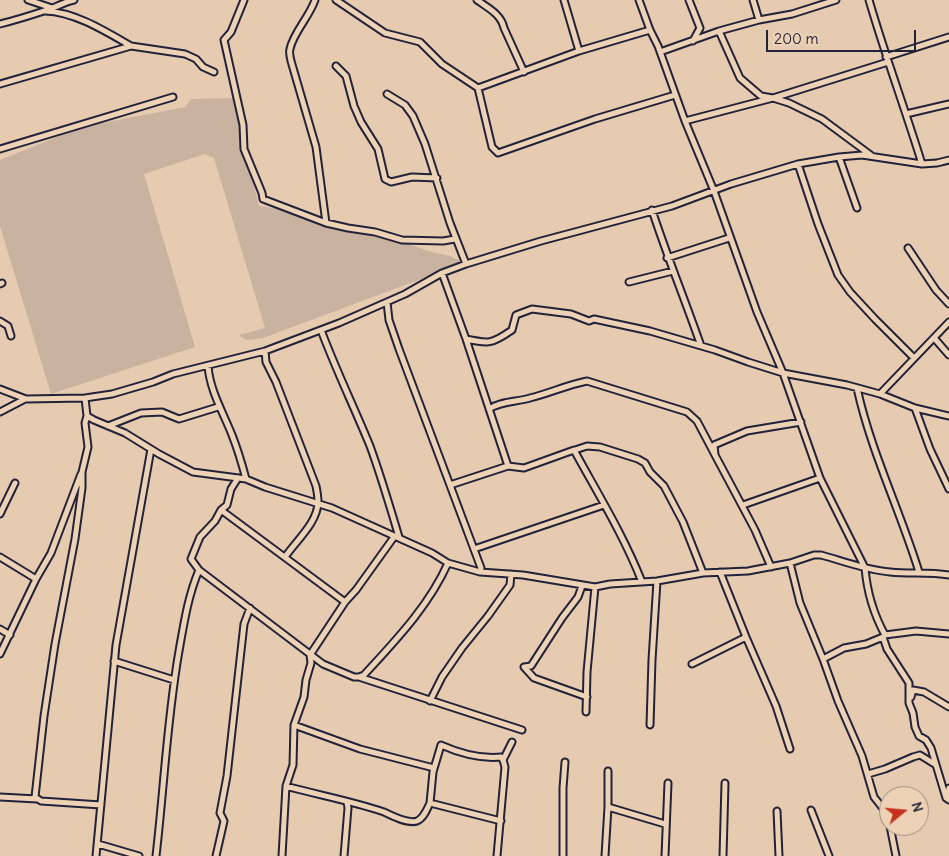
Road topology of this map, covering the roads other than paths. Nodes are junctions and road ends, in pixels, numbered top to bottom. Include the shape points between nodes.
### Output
1 (28, 0) edge
2 (74, 0) edge
3 (315, 0) edge
4 (336, 0) edge
5 (477, 0) edge
6 (564, 0) edge
7 (639, 0) edge
8 (689, 0) edge
9 (753, 0) edge
10 (836, 0) edge
11 (869, 0) edge
12 (242, 1) edge
13 (52, 8) junction
14 (45, 11) junction
15 (759, 20) junction
16 (0, 24) edge
17 (650, 30) junction
18 (718, 31) junction
19 (949, 37) edge
20 (693, 41) junction
21 (132, 46) junction
22 (580, 51) junction
23 (660, 52) junction
24 (887, 60) junction
25 (336, 66) dead end
26 (214, 72) dead end
27 (524, 72) junction
28 (0, 84) edge
29 (478, 88) junction
30 (387, 94) dead end
31 (675, 96) junction
32 (173, 98) dead end
33 (773, 98) junction
34 (949, 104) edge
35 (906, 114) junction
36 (684, 121) junction
37 (857, 144) junction
38 (0, 149) edge
39 (862, 155) junction
40 (839, 157) junction
41 (874, 157) junction
42 (949, 160) edge
43 (798, 164) junction
44 (922, 164) junction
45 (437, 178) junction
46 (714, 191) junction
47 (857, 208) dead end
48 (652, 210) junction
49 (326, 222) junction
50 (729, 238) junction
51 (455, 239) junction
52 (908, 248) dead end
53 (668, 258) junction
54 (466, 264) junction
55 (673, 271) junction
56 (442, 273) junction
57 (629, 282) dead end
58 (387, 302) junction
59 (949, 304) edge
60 (0, 321) edge
61 (949, 322) edge
62 (321, 330) junction
63 (11, 336) dead end
64 (466, 339) junction
65 (935, 339) junction
66 (701, 346) junction
67 (264, 351) junction
68 (949, 355) edge
69 (914, 358) junction
70 (208, 366) junction
71 (783, 372) junction
72 (857, 388) junction
73 (0, 389) edge
74 (880, 394) junction
75 (85, 398) junction
76 (26, 399) junction
77 (218, 407) junction
78 (915, 408) junction
79 (489, 409) junction
80 (0, 412) edge
81 (87, 416) junction
82 (949, 416) edge
83 (801, 422) junction
84 (108, 426) junction
85 (151, 449) junction
86 (568, 452) junction
87 (715, 455) junction
88 (508, 466) junction
89 (82, 472) junction
90 (238, 478) junction
91 (820, 478) junction
92 (246, 479) junction
93 (15, 483) dead end
94 (450, 485) junction
95 (949, 489) edge
96 (318, 504) junction
97 (604, 505) junction
98 (743, 505) junction
99 (221, 510) junction
100 (0, 514) edge
101 (396, 537) junction
102 (474, 549) junction
103 (0, 557) edge
104 (285, 557) junction
105 (448, 563) junction
106 (790, 563) junction
107 (771, 567) junction
108 (865, 568) junction
109 (199, 570) junction
110 (480, 572) junction
111 (720, 572) junction
112 (919, 572) junction
113 (703, 573) junction
114 (511, 574) junction
115 (949, 575) edge
116 (36, 579) junction
117 (657, 581) junction
118 (642, 582) junction
119 (582, 586) junction
120 (594, 587) junction
121 (345, 602) junction
122 (250, 608) junction
123 (0, 629) edge
124 (949, 634) edge
125 (10, 635) junction
126 (884, 636) junction
127 (746, 637) junction
128 (0, 654) edge
129 (310, 655) junction
130 (823, 659) junction
131 (114, 661) junction
132 (692, 664) dead end
133 (359, 677) junction
134 (174, 680) junction
135 (909, 683) junction
136 (913, 690) junction
137 (587, 697) junction
138 (430, 701) junction
139 (909, 703) junction
140 (949, 707) edge
141 (586, 712) dead end
142 (294, 725) junction
143 (650, 725) dead end
144 (522, 730) dead end
145 (512, 742) dead end
146 (790, 749) dead end
147 (503, 760) junction
148 (565, 762) dead end
149 (937, 765) junction
150 (434, 768) junction
151 (608, 771) dead end
152 (868, 774) junction
153 (725, 782) dead end
154 (668, 783) dead end
155 (286, 786) junction
156 (949, 788) edge
157 (0, 797) edge
158 (948, 799) edge
159 (37, 800) junction
160 (347, 802) junction
161 (430, 802) junction
162 (879, 803) edge
163 (101, 805) junction
164 (608, 807) junction
165 (811, 810) dead end
166 (777, 811) dead end
167 (501, 821) junction
168 (665, 824) junction
169 (892, 836) edge
170 (98, 844) junction
171 (96, 856) edge
172 (140, 856) edge
173 (156, 856) edge
174 (216, 856) edge
175 (282, 856) edge
176 (344, 856) edge
177 (497, 856) edge
178 (563, 856) edge
179 (605, 856) edge
180 (665, 856) edge
181 (723, 856) edge
182 (779, 856) edge
183 (829, 856) edge
184 (896, 856) edge

1 - 13 street
2 - 13 street
3 - 49 street via 294,36 290,60 316,147
4 - 29 street via 385,33 420,42 442,64
5 - 27 street via 502,21
6 - 22 street
7 - 17 street
8 - 20 street via 700,28
9 - 15 street
10 - 15 street
11 - 24 street
12 - 49 street via 232,32 224,40 243,125 244,149 263,199
13 - 14 street
14 - 16 street
14 - 21 street via 55,11 95,26
15 - 18 street
17 - 22 street
17 - 23 street
18 - 20 street
18 - 33 street via 740,78 761,96
19 - 24 street
20 - 23 street
21 - 26 street via 185,54
21 - 28 street
22 - 27 street
23 - 31 street
24 - 33 street
24 - 35 street
25 - 45 street via 346,76 361,122 378,149 385,179 391,182
27 - 29 street
29 - 31 street via 492,148 498,153 595,119
30 - 45 street via 405,105 413,116
31 - 36 street
32 - 38 street
33 - 36 street
33 - 37 street via 822,119
34 - 35 street
35 - 44 street
36 - 46 street
37 - 39 street
37 - 41 street
39 - 40 street
39 - 41 street
40 - 43 street
40 - 47 street
41 - 44 street
42 - 44 street
43 - 46 street
43 - 69 street via 838,276
45 - 51 street
46 - 48 street
46 - 50 street
48 - 53 street
48 - 54 street
49 - 51 street via 402,240 443,242
50 - 53 street
50 - 71 street
51 - 54 street
52 - 59 street
53 - 55 street
54 - 56 street
55 - 57 street
55 - 66 street
56 - 58 street
56 - 64 street
58 - 62 street
58 - 94 street via 389,320
60 - 63 street via 8,326
61 - 65 street
62 - 67 street
62 - 101 street via 371,448 386,491
64 - 66 street via 487,343 502,337 512,330 516,315 532,309 650,331
64 - 79 street
65 - 68 street
65 - 69 street
66 - 71 street
67 - 70 street
67 - 96 street via 316,486
69 - 74 street
70 - 75 street via 112,394
70 - 77 street
71 - 72 street
71 - 83 street
72 - 74 street
72 - 112 street via 864,420
73 - 76 street
74 - 78 street
75 - 76 street
75 - 81 street
76 - 80 street
77 - 84 street via 179,419 162,412 141,414
77 - 92 street
78 - 82 street
78 - 95 street
79 - 87 street via 587,381 688,412 697,421
79 - 88 street
81 - 84 street
81 - 89 street via 88,447
83 - 87 street via 747,431 717,443
83 - 91 street
84 - 85 street
85 - 90 street via 193,472
85 - 131 street
86 - 88 street via 524,468
86 - 97 street via 574,450
86 - 113 street via 587,446 600,447 645,464 664,486
87 - 98 street
88 - 94 street
89 - 116 street via 51,553
89 - 159 street via 75,539 44,716 35,791
90 - 92 street
90 - 99 street
91 - 98 street
91 - 108 street
92 - 96 street
93 - 100 street
94 - 102 street
96 - 101 street
96 - 104 street via 306,530
97 - 102 street
97 - 118 street
98 - 107 street
99 - 104 street
99 - 109 street via 200,537 191,559
101 - 105 street
101 - 121 street
102 - 110 street
103 - 116 street
104 - 121 street
105 - 110 street
105 - 133 street via 429,597 392,644
106 - 107 street
106 - 108 street via 821,555
106 - 130 street via 800,603
107 - 111 street
108 - 112 street
108 - 126 street via 874,616
109 - 122 street
109 - 134 street via 184,617
110 - 114 street
111 - 113 street
111 - 127 street
112 - 115 street
113 - 117 street
114 - 119 street
114 - 138 street via 510,585 457,655
116 - 125 street
117 - 118 street
117 - 143 street
118 - 120 street
119 - 120 street
119 - 137 street via 578,597 531,666 524,667 534,678
120 - 137 street
121 - 129 street
122 - 129 street
122 - 174 street via 244,624 220,813 224,821
123 - 125 street
124 - 126 street via 916,631
125 - 128 street
126 - 130 street via 844,648
126 - 135 street via 887,649
127 - 132 street
127 - 146 street via 776,706
129 - 133 street via 322,664
129 - 142 street via 304,697
130 - 152 street
131 - 134 street
131 - 163 street
133 - 138 street
134 - 173 street
135 - 136 street
135 - 139 street
136 - 139 street
136 - 140 street via 924,692
137 - 141 street
138 - 144 street
139 - 149 street via 919,736 931,748
142 - 150 street via 360,749
142 - 155 street via 293,765
145 - 147 street
147 - 150 street via 501,757 460,753 441,746
147 - 167 street
148 - 178 street
149 - 152 street via 920,755
149 - 158 street
150 - 161 street
151 - 164 street
152 - 162 street via 874,797
153 - 181 street
154 - 168 street
155 - 160 street
155 - 175 street
156 - 158 street
157 - 159 street
159 - 163 street
160 - 161 street via 415,822 426,812
160 - 176 street
161 - 167 street
163 - 170 street
164 - 168 street
164 - 179 street
165 - 183 street
166 - 182 street
167 - 177 street
168 - 180 street
169 - 184 street
170 - 171 street
170 - 172 street

